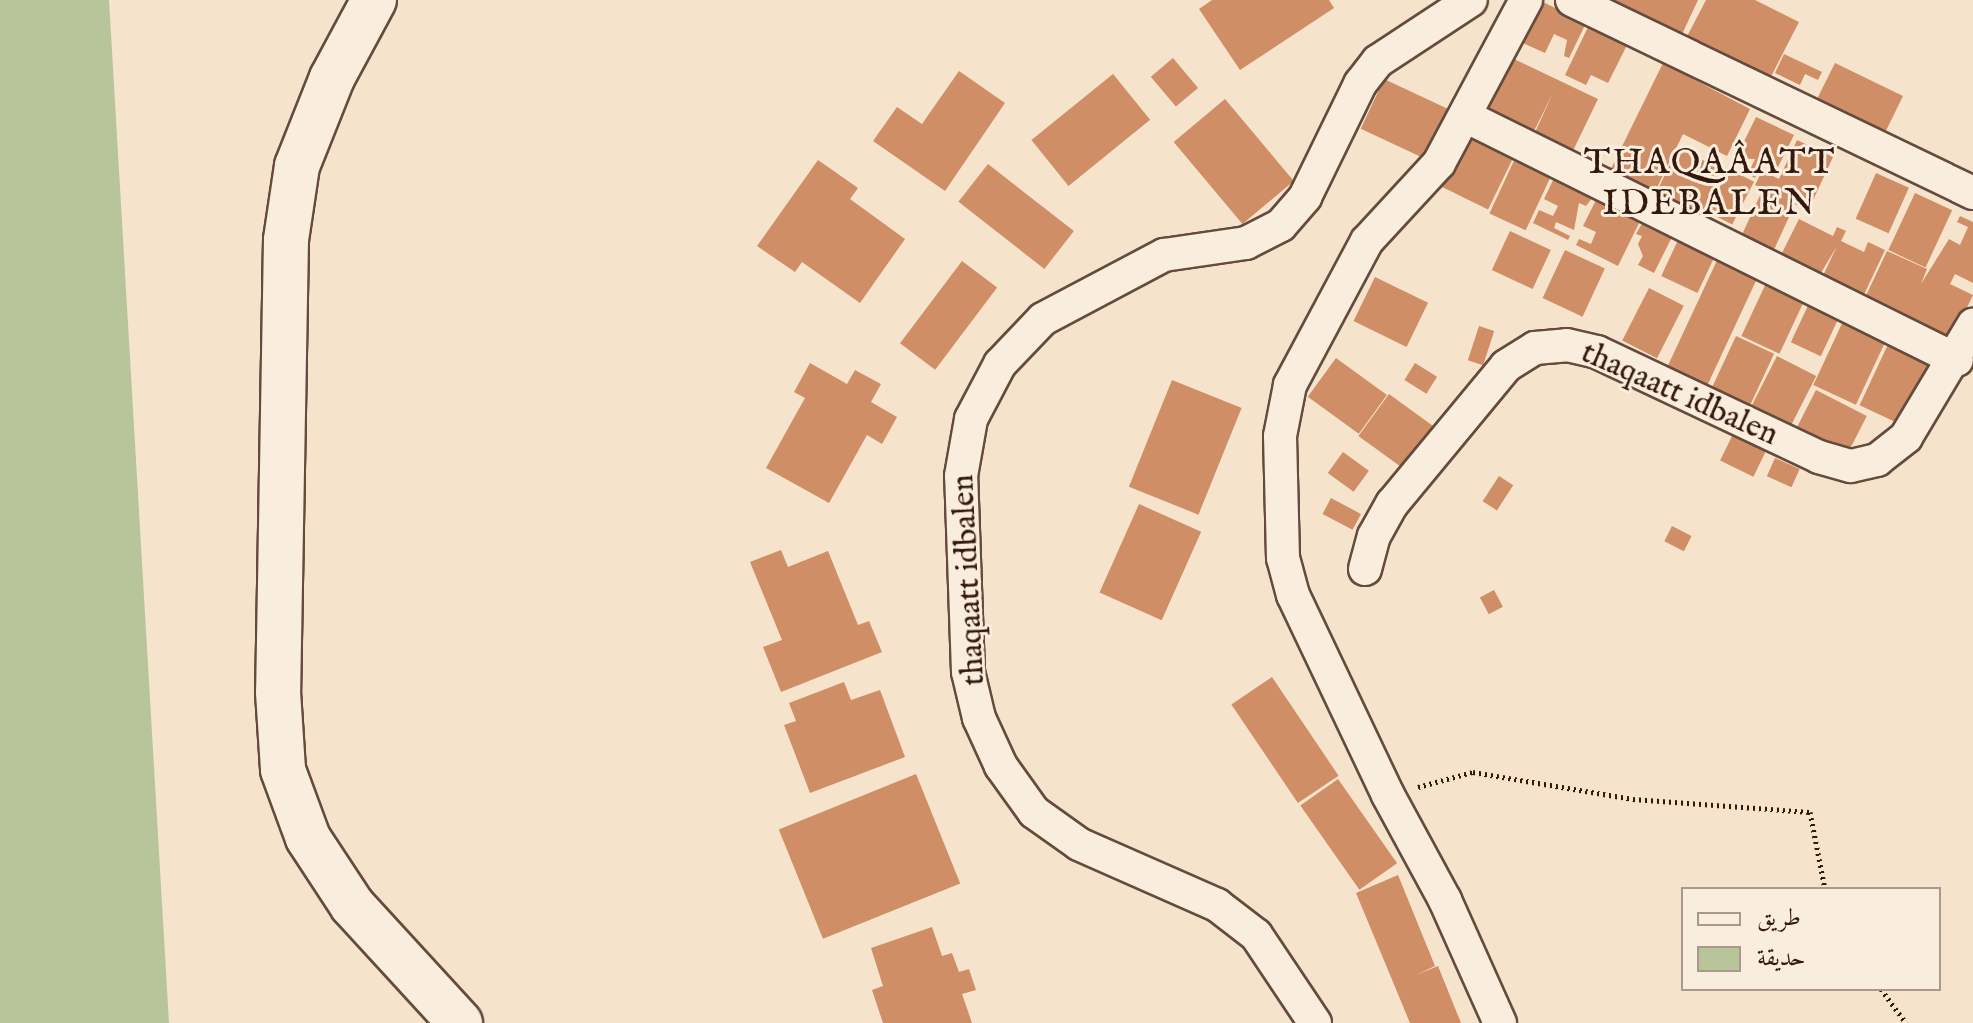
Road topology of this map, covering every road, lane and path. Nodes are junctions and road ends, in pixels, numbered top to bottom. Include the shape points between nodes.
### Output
1 (374, 0) edge
2 (1471, 0) edge
3 (1526, 0) edge
4 (1572, 0) edge
5 (1465, 116) junction
6 (1973, 193) edge
7 (1973, 325) edge
8 (1957, 360) junction
9 (1365, 569) dead end
10 (1388, 795) junction
11 (1825, 887) edge
12 (1882, 991) edge
13 (460, 1023) edge
14 (1315, 1023) edge
15 (1500, 1023) edge
16 (1906, 1023) edge

1 - 13 main road via 332,78 297,166 286,240 278,692 283,770 308,838 352,905
2 - 14 street, thaqaatt idbalen via 1378,61 1360,84 1305,197 1281,225 1246,243 1164,255 1043,319 1000,364 971,419 961,476 968,672 979,718 1001,766 1034,812 1079,844 1217,905 1256,935
3 - 5 street
4 - 6 street
5 - 8 street
5 - 10 street via 1427,180 1367,241 1290,385 1281,413 1283,558 1293,595
7 - 8 street, thaqaatt idbalen
8 - 9 street, thaqaatt idbalen via 1906,437 1877,460 1851,466 1819,457 1597,352 1567,345 1535,348 1506,366 1392,504 1374,536
10 - 11 path via 1473,772 1633,799 1810,812
10 - 15 street via 1445,900
12 - 16 path

